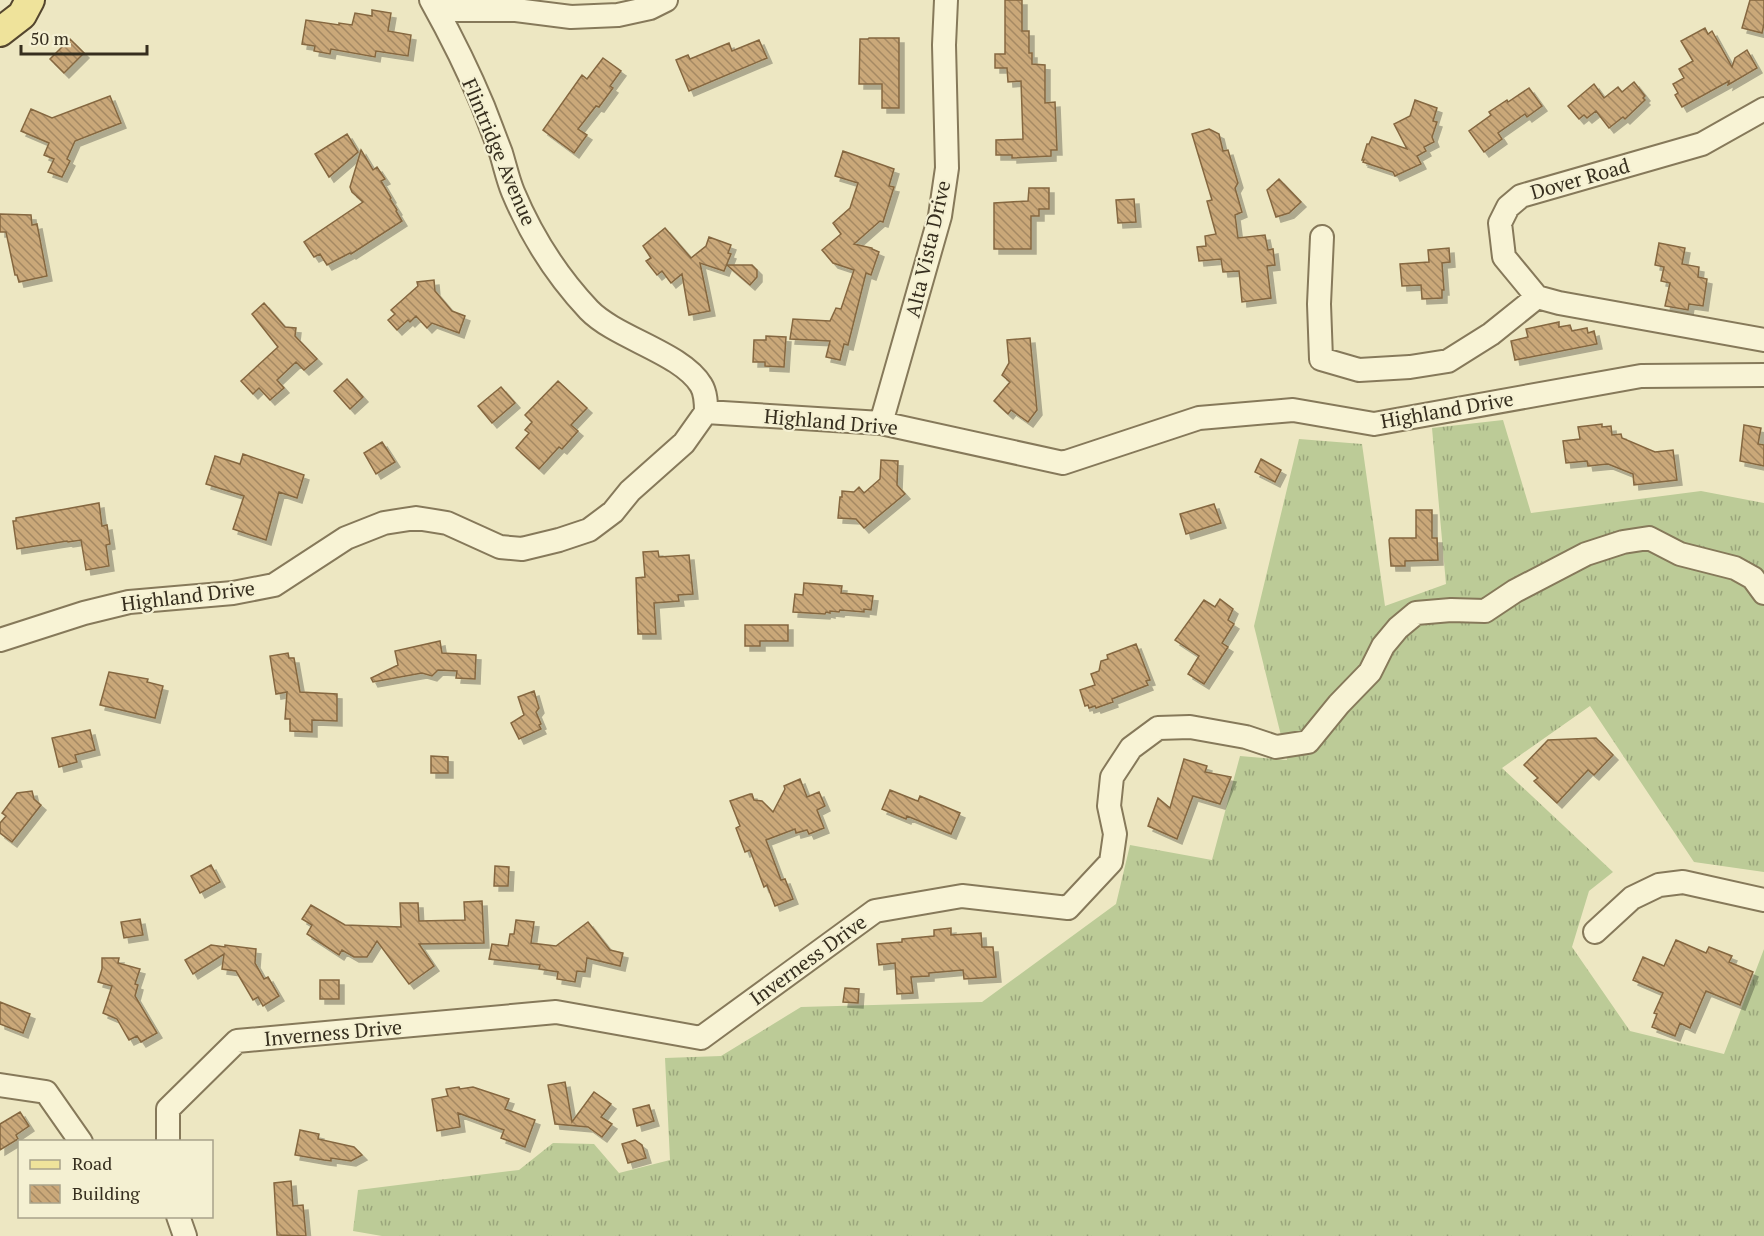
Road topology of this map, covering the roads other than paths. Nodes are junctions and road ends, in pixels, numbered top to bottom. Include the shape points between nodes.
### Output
1 (30, 0) edge
2 (666, 0) edge
3 (946, 0) edge
4 (434, 5) edge
5 (0, 32) edge
6 (1764, 110) edge
7 (1322, 237) dead end
8 (1537, 297) junction
9 (1764, 340) edge
10 (1764, 375) edge
11 (706, 412) junction
12 (882, 423) junction
13 (1764, 593) edge
14 (0, 640) edge
15 (1764, 900) edge
16 (1595, 932) dead end
17 (0, 1085) edge
18 (80, 1140) edge
19 (168, 1140) edge
20 (179, 1218) edge
21 (185, 1236) edge

1 - 5 main road via 22,15
2 - 4 street via 618,15 571,17
3 - 12 street, Alta Vista Drive via 947,168 940,216
4 - 11 street, Flintridge Avenue via 482,104 512,191 562,280 591,312 685,369 701,384
6 - 8 street, Dover Road via 1702,144 1521,196 1508,207 1500,223 1504,257
7 - 8 street via 1321,359 1339,366 1359,370 1448,361 1491,334
8 - 9 street
10 - 12 street, Highland Drive via 1641,376 1374,424 1293,410 1199,418 1063,463
11 - 12 street, Highland Drive
11 - 14 street, Highland Drive via 684,443 630,491 613,512 589,530 559,540 522,549 500,547 447,523 416,518 384,523 346,538 274,585 234,593 129,602
13 - 19 street, Inverness Drive via 1753,578 1735,568 1680,554 1649,538 1586,554 1485,611 1416,613 1398,628 1370,672 1308,742 1276,747 1190,727 1158,728 1131,748 1112,777 1109,806 1116,834 1111,862 1068,908 962,896 875,911 701,1038 556,1011 237,1041 168,1110
15 - 16 street via 1683,882 1659,885 1632,898
17 - 18 street via 46,1092
20 - 21 street

